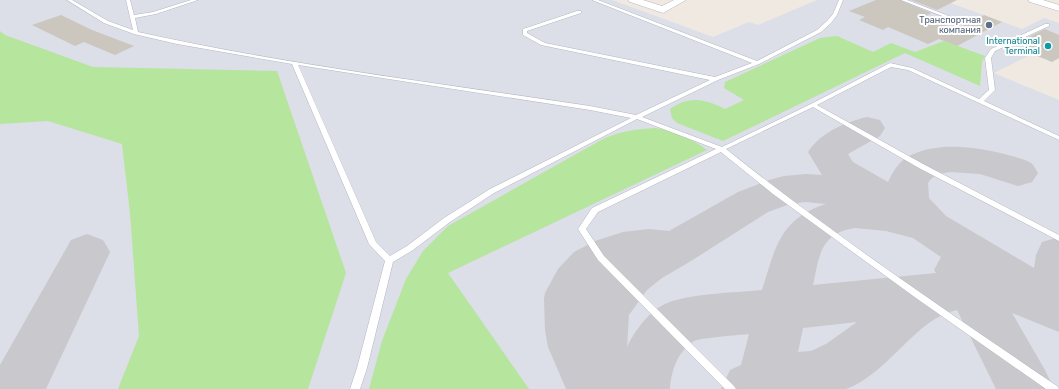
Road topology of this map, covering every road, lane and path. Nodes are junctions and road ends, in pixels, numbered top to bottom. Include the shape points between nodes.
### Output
1 (69, 0) edge
2 (128, 0) edge
3 (196, 0) edge
4 (594, 0) edge
5 (633, 0) edge
6 (681, 0) edge
7 (841, 0) edge
8 (903, 0) edge
9 (1033, 0) edge
10 (1059, 8) edge
11 (578, 12) dead end
12 (132, 17) junction
13 (952, 18) dead end
14 (1047, 25) dead end
15 (136, 33) junction
16 (294, 62) junction
17 (758, 63) junction
18 (716, 79) junction
19 (980, 101) junction
20 (813, 106) junction
21 (637, 117) junction
22 (1059, 138) edge
23 (722, 149) junction
24 (1059, 238) edge
25 (389, 260) junction
26 (355, 389) edge
27 (731, 389) edge
28 (1054, 389) edge

1 - 15 lane via 106,22
2 - 12 lane
3 - 12 lane
4 - 17 lane
5 - 6 street via 663,10
7 - 17 lane via 835,14 819,31
8 - 13 lane
9 - 10 street
11 - 18 lane via 525,30 525,34 543,44
12 - 15 lane
14 - 19 lane via 993,50 988,58 992,90
15 - 16 lane
16 - 21 lane
16 - 25 lane via 373,244
17 - 18 lane
18 - 21 lane
19 - 20 lane via 910,68 890,65
19 - 22 lane
20 - 23 lane
20 - 24 lane
21 - 23 lane
21 - 25 lane via 492,191
23 - 27 lane via 596,210 582,229 601,258
23 - 28 lane via 775,192
25 - 26 lane

